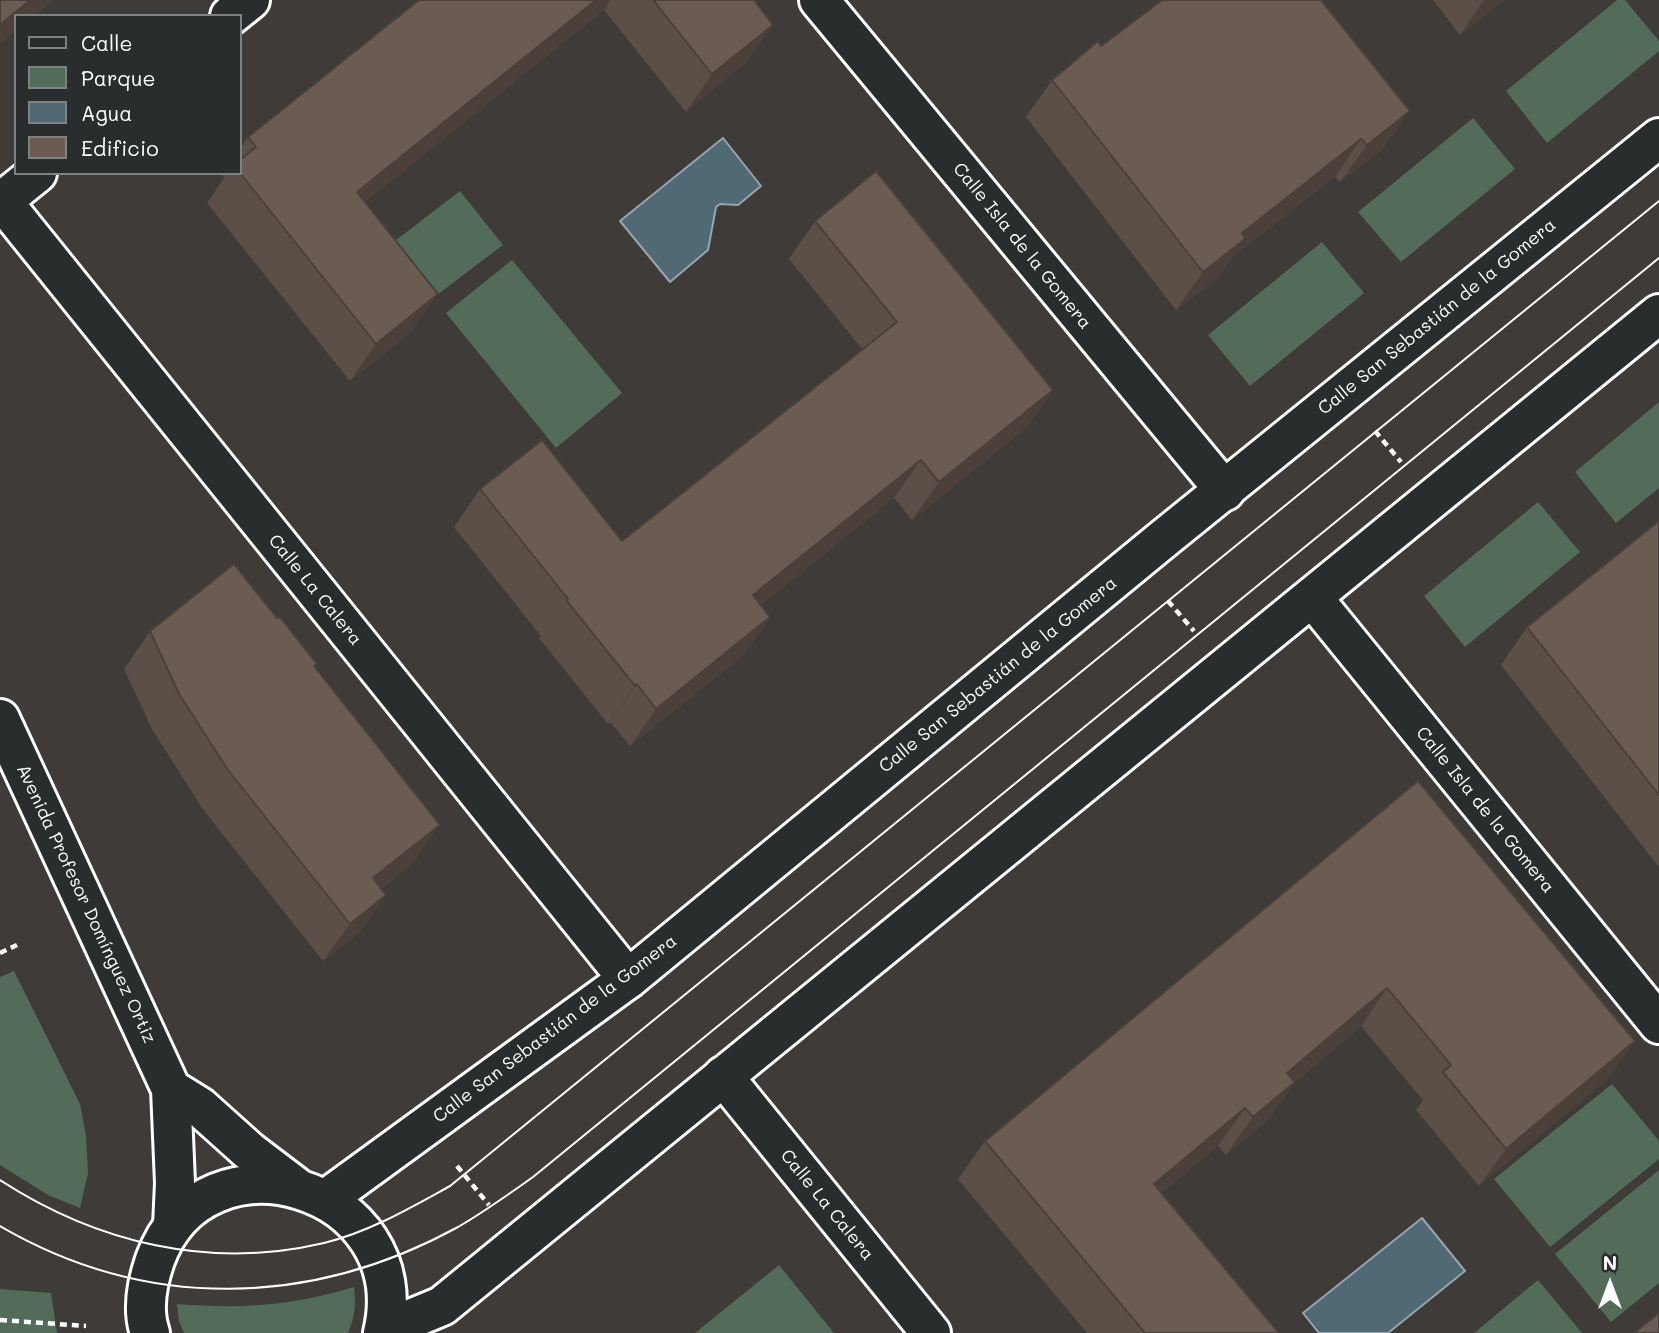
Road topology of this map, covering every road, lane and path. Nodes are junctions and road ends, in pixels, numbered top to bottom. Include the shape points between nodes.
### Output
1 (250, 0) edge
2 (819, 0) edge
3 (232, 14) edge
4 (1659, 138) edge
5 (35, 175) edge
6 (1, 202) edge
7 (1659, 314) edge
8 (1369, 424) dead end
9 (1404, 466) dead end
10 (1225, 491) junction
11 (1162, 593) dead end
12 (1312, 597) junction
13 (1198, 635) dead end
14 (0, 719) edge
15 (17, 945) dead end
16 (0, 953) edge
17 (628, 979) junction
18 (1659, 1024) edge
19 (723, 1076) junction
20 (171, 1089) junction
21 (450, 1158) dead end
22 (310, 1192) junction
23 (496, 1214) dead end
24 (173, 1226) junction
25 (0, 1320) edge
26 (86, 1326) dead end
27 (384, 1332) edge
28 (150, 1333) edge
29 (931, 1333) edge

1 - 3 main road
2 - 10 main road, Calle Isla de la Gomera
4 - 10 main road, Calle San Sebastián de la Gomera
5 - 6 main road
6 - 17 main road, Calle La Calera
7 - 12 main road
8 - 9 path
10 - 17 main road, Calle San Sebastián de la Gomera
11 - 13 path
12 - 18 main road, Calle Isla de la Gomera
12 - 19 main road
14 - 20 main road, Avenida Profesor Domínguez Ortiz
15 - 16 path
17 - 22 main road, Calle San Sebastián de la Gomera
19 - 27 main road via 442,1306
19 - 29 main road, Calle La Calera
20 - 22 main road via 200,1107 249,1152
20 - 24 main road, Avenida Profesor Domínguez Ortiz
21 - 23 path
22 - 24 main road via 261,1184 229,1189 198,1203
22 - 27 main road via 345,1213 362,1230 380,1261 387,1296
24 - 28 main road via 147,1283
25 - 26 path

